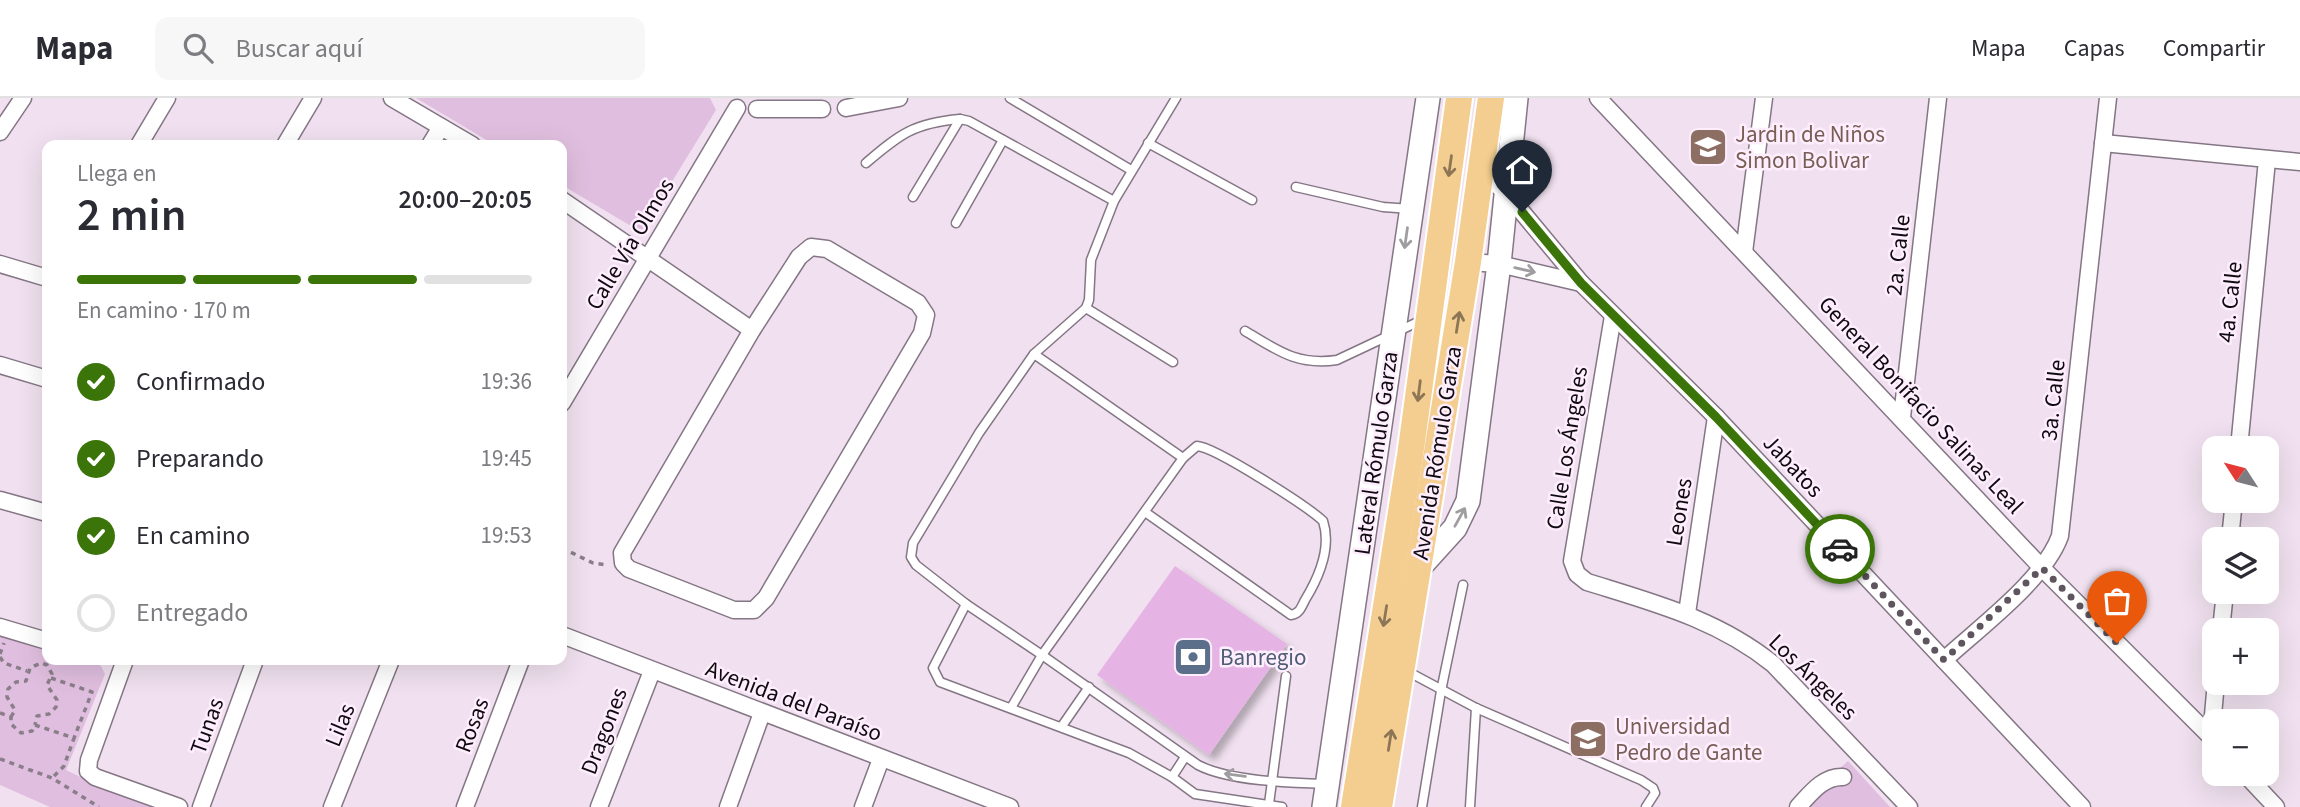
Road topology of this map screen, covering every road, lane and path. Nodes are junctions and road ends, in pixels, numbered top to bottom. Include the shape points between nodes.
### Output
1 (23, 98) edge
2 (167, 98) edge
3 (313, 98) edge
4 (392, 98) edge
5 (899, 98) edge
6 (1010, 98) edge
7 (1176, 98) edge
8 (1428, 98) edge
9 (1459, 98) edge
10 (1491, 98) edge
11 (1516, 98) edge
12 (1598, 98) edge
13 (1764, 98) edge
14 (1938, 98) edge
15 (2108, 98) edge
16 (735, 103) edge
17 (820, 103) edge
18 (847, 103) edge
19 (761, 104) edge
20 (960, 119) junction
21 (441, 127) junction
22 (0, 132) edge
23 (142, 140) edge
24 (288, 140) edge
25 (433, 140) edge
26 (463, 140) edge
27 (1003, 140) junction
28 (1148, 143) junction
29 (2103, 143) junction
30 (2267, 160) junction
31 (2300, 162) edge
32 (866, 163) dead end
33 (1131, 170) junction
34 (1481, 171) junction
35 (1296, 187) dead end
36 (1507, 194) junction
37 (913, 197) dead end
38 (1252, 200) dead end
39 (1114, 201) junction
40 (567, 203) edge
41 (1410, 209) junction
42 (956, 223) dead end
43 (1744, 252) junction
44 (649, 258) junction
45 (1468, 262) junction
46 (0, 264) edge
47 (1499, 264) junction
48 (42, 277) edge
49 (1581, 283) junction
50 (1086, 307) junction
51 (1613, 316) junction
52 (1428, 317) junction
53 (751, 330) junction
54 (1245, 331) dead end
55 (1392, 335) junction
56 (1034, 354) junction
57 (1173, 362) dead end
58 (0, 365) edge
59 (42, 378) edge
60 (567, 395) edge
61 (1716, 417) junction
62 (1902, 417) junction
63 (2240, 436) edge
64 (1183, 458) junction
65 (0, 499) edge
66 (42, 512) edge
67 (1145, 512) junction
68 (567, 550) edge
69 (623, 563) junction
70 (2042, 568) junction
71 (1417, 570) junction
72 (1587, 582) joint
73 (1463, 585) dead end
74 (967, 604) junction
75 (1687, 613) junction
76 (0, 627) edge
77 (567, 637) edge
78 (42, 640) edge
79 (1042, 655) junction
80 (0, 657) edge
81 (1944, 660) junction
82 (42, 664) edge
83 (44, 665) edge
84 (118, 665) edge
85 (253, 665) edge
86 (389, 665) edge
87 (519, 665) edge
88 (1402, 668) junction
89 (27, 671) junction
90 (652, 671) junction
91 (1286, 676) dead end
92 (51, 678) junction
93 (1088, 687) junction
94 (1441, 691) junction
95 (1011, 708) junction
96 (1476, 708) junction
97 (0, 713) edge
98 (762, 713) junction
99 (11, 717) junction
100 (35, 725) junction
101 (1062, 726) junction
102 (2202, 728) edge
103 (74, 738) junction
104 (1185, 757) junction
105 (0, 759) edge
106 (881, 759) junction
107 (1172, 777) junction
108 (1843, 777) dead end
109 (52, 778) junction
110 (1274, 780) junction
111 (2256, 786) edge
112 (1325, 796) edge
113 (1269, 804) junction
114 (1375, 806) edge
115 (99, 807) edge
116 (179, 807) edge
117 (201, 807) edge
118 (332, 807) edge
119 (464, 807) edge
120 (599, 807) edge
121 (728, 807) edge
122 (863, 807) edge
123 (1010, 807) edge
124 (1282, 807) edge
125 (1422, 807) edge
126 (1470, 807) edge
127 (1646, 807) edge
128 (1798, 807) edge
129 (1909, 807) edge
130 (2082, 807) edge
131 (2276, 807) edge

1 - 22 street
2 - 23 street
3 - 24 street
4 - 21 street
5 - 18 street
6 - 33 lane
7 - 28 lane
8 - 41 street, Lateral Rómulo Garza
9 -> 52 main road, Avenida Rómulo Garza
10 - 34 main road, Avenida Rómulo Garza
11 - 36 street
12 - 43 street, General Bonifacio Salinas Leal
13 - 43 street
14 - 62 street, 2a. Calle
15 - 29 street, 3a. Calle
16 - 19 street via 750,112
16 - 44 street, Calle Vía Olmos
17 - 18 street via 831,114 842,112
17 - 19 street
20 - 27 lane
20 - 32 lane via 919,126 897,136
20 - 37 lane
21 - 25 street
21 - 26 street
27 - 39 lane
27 - 42 lane
28 - 33 lane
28 - 38 lane
29 - 30 street
29 - 70 street, 3a. Calle via 2062,523 2056,546
30 - 31 street
30 - 63 street, 4a. Calle
33 - 39 lane
34 - 36 street, Jabatos
34 - 45 main road, Avenida Rómulo Garza
35 - 41 lane
36 - 47 street
36 - 49 street, Jabatos
39 - 50 lane via 1091,260
40 - 44 street
41 -> 55 street, Lateral Rómulo Garza
43 - 62 street, General Bonifacio Salinas Leal
44 - 53 street
44 - 60 street, Calle Vía Olmos
45 - 47 street
71 -> 45 main road, Avenida Rómulo Garza
46 - 48 street
47 -> 49 street
71 -> 47 street via 1455,528 1468,501
49 - 51 street, Jabatos
50 - 56 lane
50 - 57 lane
51 - 61 street, Jabatos
51 - 72 street, Calle Los Ángeles via 1572,561
52 - 55 lane
52 -> 114 main road, Avenida Rómulo Garza via 1408,469
53 - 69 street via 623,548
53 - 69 street via 799,257 811,247 827,249 918,303 926,315 922,333 766,598 754,610 734,610
54 - 55 lane via 1289,357 1307,362 1336,360
55 - 112 street, Lateral Rómulo Garza
56 - 64 lane
56 - 74 lane via 979,433 911,550 916,565
58 - 59 street
61 - 75 street, Leones
61 - 81 street, Jabatos
62 - 70 street, General Bonifacio Salinas Leal
64 - 67 lane
64 - 67 lane via 1198,446 1213,450 1323,521 1321,570 1298,613 1288,614
65 - 66 street
67 - 79 lane
68 - 69 path via 593,563
70 - 81 street, 3a. Calle
70 - 102 street, General Bonifacio Salinas Leal
71 - 88 main road, Avenida Rómulo Garza
72 - 75 street, Los Ángeles
73 - 94 lane
74 - 79 lane
74 - 95 lane via 935,663 934,674 948,686
75 - 129 street, Los Ángeles via 1773,664
76 - 78 street
77 - 90 street, Avenida del Paraíso
79 - 93 lane
79 - 95 lane
80 - 89 path
81 - 130 street, Jabatos
82 - 89 path
83 - 92 path
84 - 116 street via 88,771
85 - 117 street, Tunas
86 - 118 street, Lilas
87 - 119 street, Rosas
88 - 94 lane
114 -> 88 main road, Avenida Rómulo Garza
89 - 99 path via 26,681 8,689 15,710
90 - 98 street, Avenida del Paraíso
90 - 120 street, Dragones
91 - 110 lane
92 - 100 path via 47,685 57,700 56,707 37,716
92 - 103 path via 92,692
93 - 101 lane
93 - 104 lane
94 - 96 lane
94 - 125 lane
95 - 101 lane
96 - 126 lane
96 - 127 lane via 1641,780 1655,793
97 - 99 path
98 - 106 street, Avenida del Paraíso
98 - 121 street
99 - 100 path via 11,724 21,733 32,731
100 - 103 path
101 - 107 lane via 1129,753
103 - 109 path via 64,766
104 - 107 lane
110 -> 104 lane via 1220,774
105 - 109 path
106 - 122 street
106 - 123 street, Avenida del Paraíso
107 - 113 lane via 1205,797
108 - 128 street via 1820,784
109 - 115 path
110 - 112 lane
110 - 113 lane
111 - 131 street
113 - 124 lane

